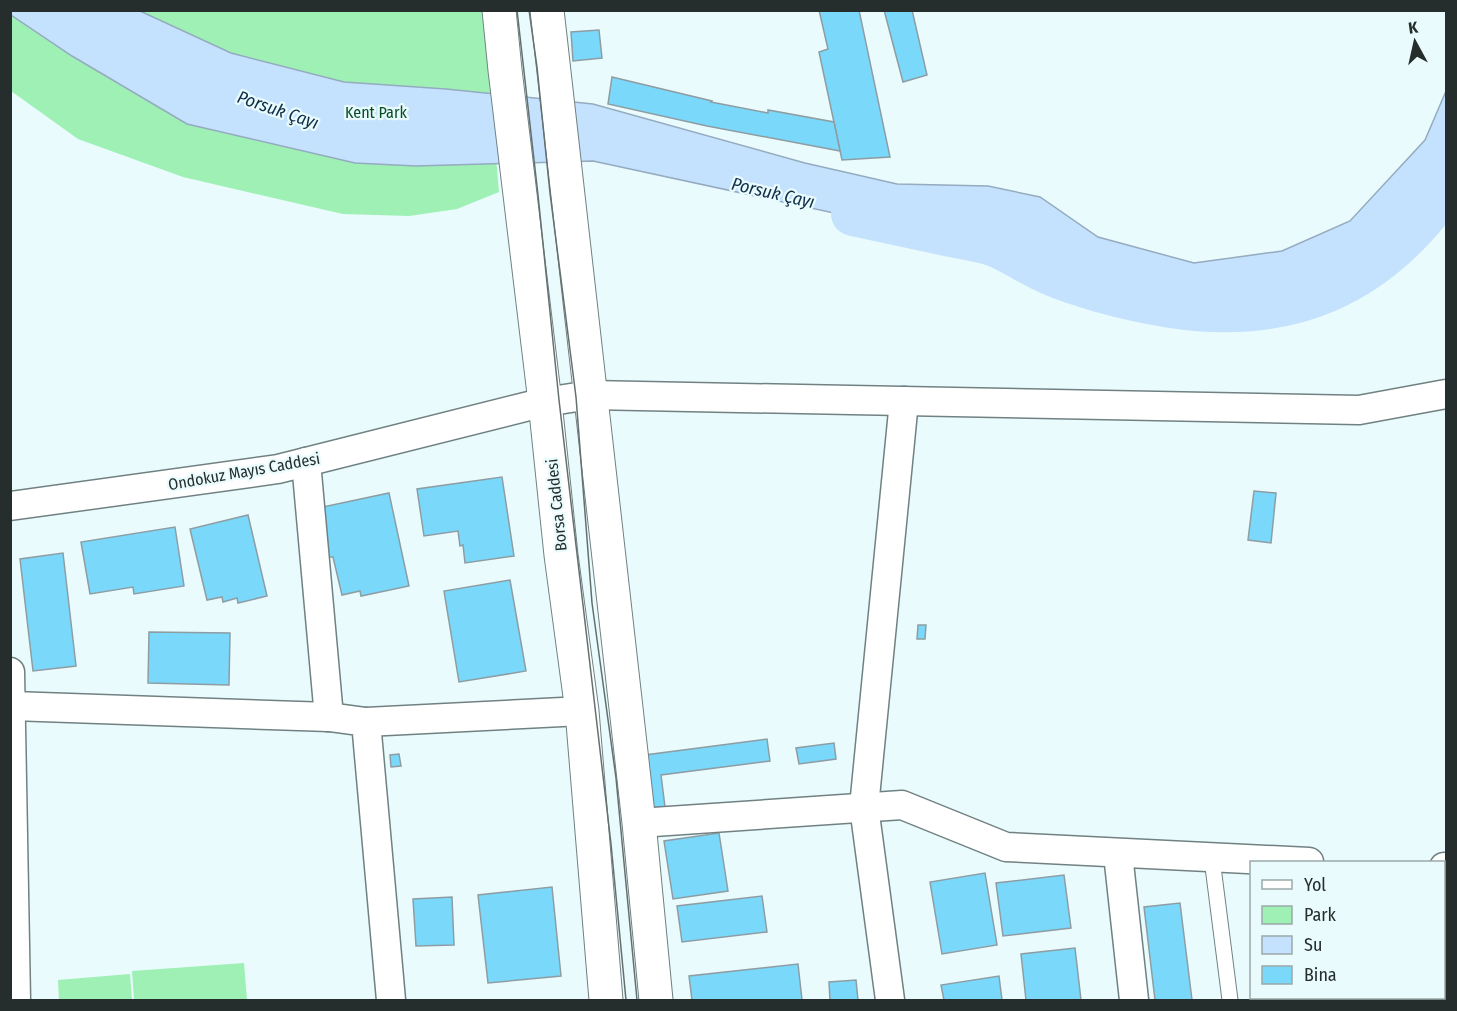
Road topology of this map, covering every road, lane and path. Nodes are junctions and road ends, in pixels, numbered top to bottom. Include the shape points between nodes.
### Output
1 (499, 10) edge
2 (547, 10) edge
3 (1446, 394) edge
4 (590, 395) junction
5 (904, 401) junction
6 (545, 402) junction
7 (306, 462) junction
8 (10, 506) edge
9 (10, 672) edge
10 (11, 705) edge
11 (582, 711) junction
12 (329, 717) junction
13 (366, 722) junction
14 (864, 807) junction
15 (639, 823) junction
16 (1118, 854) junction
17 (1212, 859) junction
18 (1277, 861) edge
19 (16, 1000) edge
20 (391, 1000) edge
21 (606, 1000) edge
22 (656, 1000) edge
23 (890, 1000) edge
24 (1134, 1000) edge
25 (1230, 1000) edge

1 - 6 main road, Borsa Caddesi
2 - 4 main road
3 - 5 street, Ondokuz Mayıs Caddesi via 1359,410
4 - 5 street, Ondokuz Mayıs Caddesi
4 - 6 street, Ondokuz Mayıs Caddesi
4 - 15 main road
5 - 14 street
6 - 7 street, Ondokuz Mayıs Caddesi
6 - 11 main road, Borsa Caddesi
7 - 8 street, Ondokuz Mayıs Caddesi
7 - 12 street
9 - 10 street
10 - 12 street
10 - 19 street
11 - 13 street
11 - 21 main road, Borsa Caddesi
12 - 13 street
13 - 20 street
14 - 15 street
14 - 16 street via 902,805 1006,848
14 - 23 street
15 - 22 main road
16 - 17 street
16 - 24 street
17 - 18 street
17 - 25 lane

